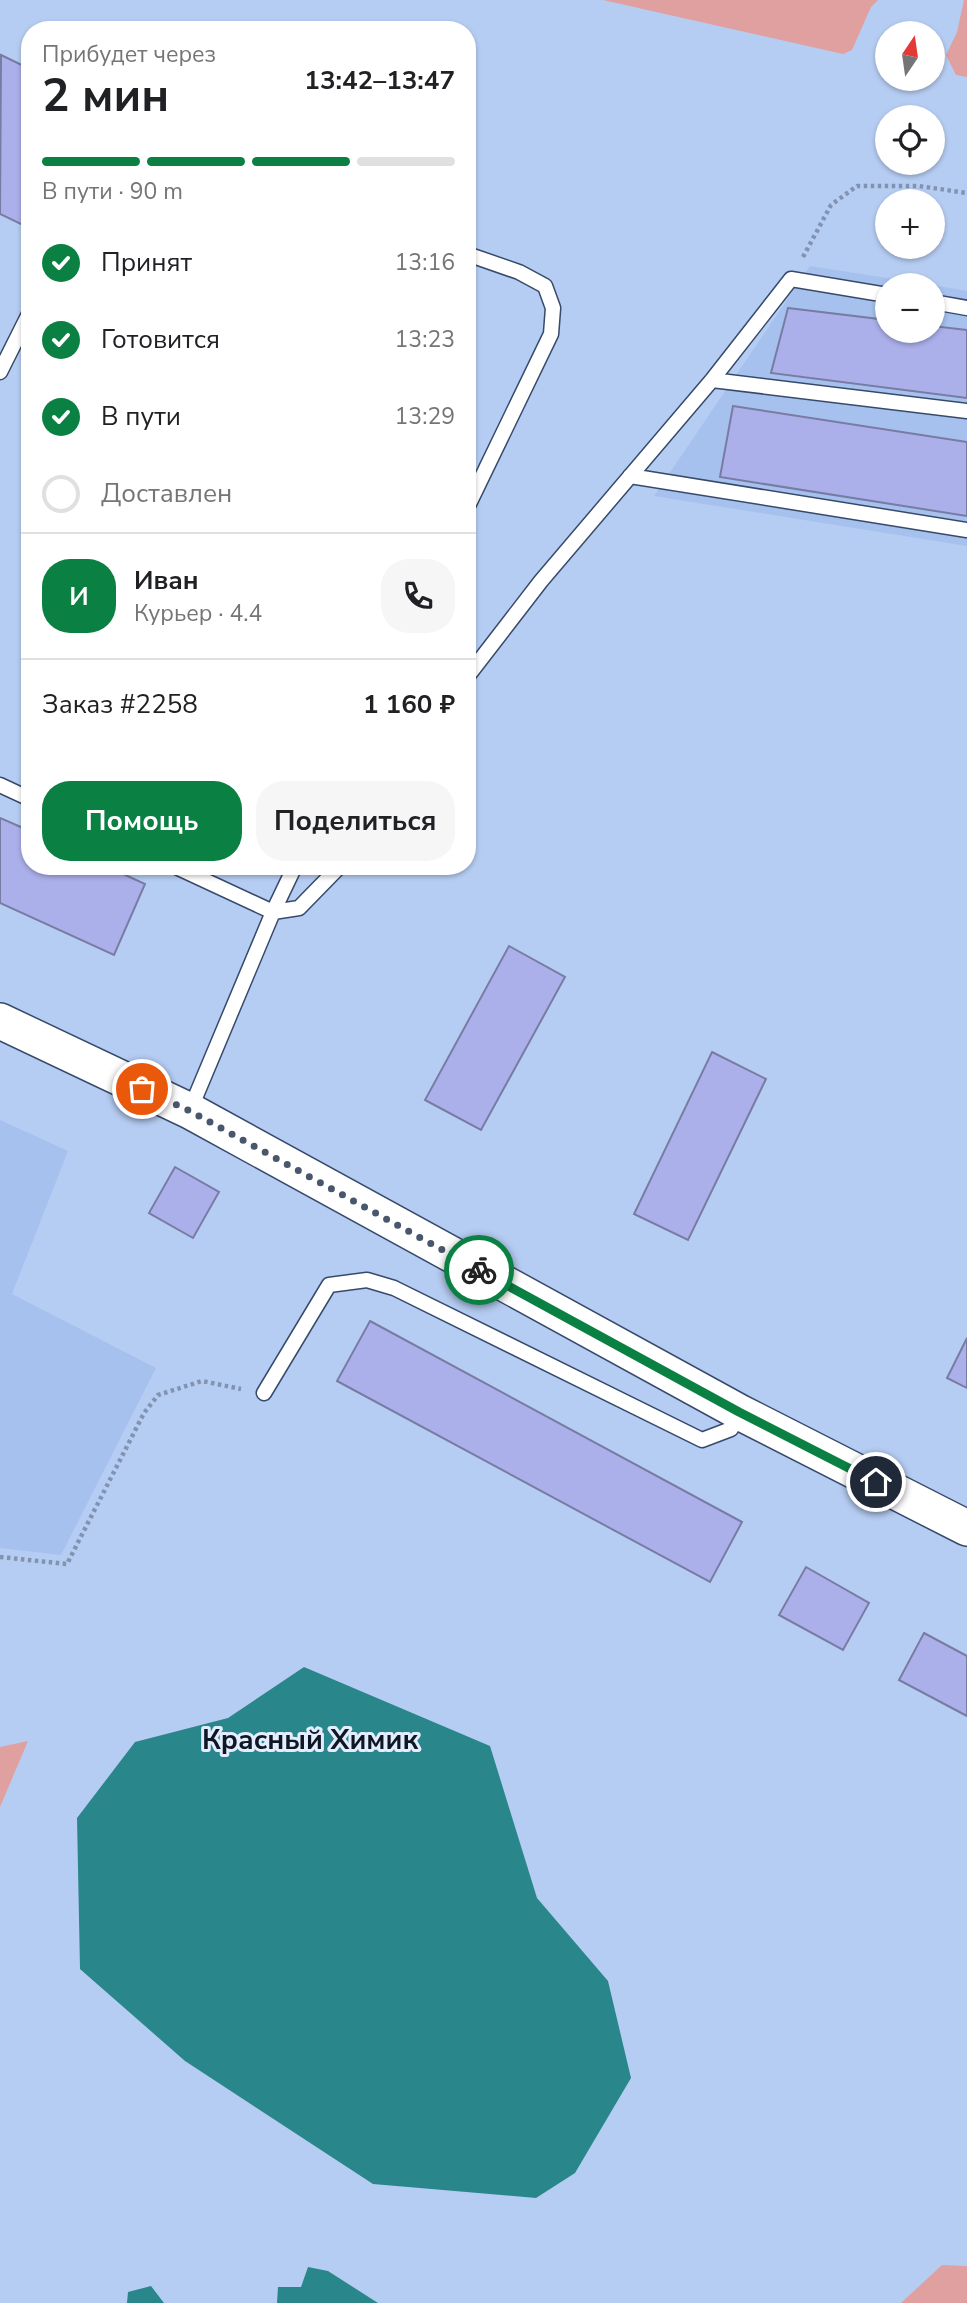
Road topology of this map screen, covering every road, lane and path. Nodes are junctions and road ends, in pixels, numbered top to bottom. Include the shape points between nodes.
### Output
1 (967, 193) edge
2 (476, 257) edge
3 (791, 279) junction
4 (875, 293) edge
5 (945, 304) edge
6 (967, 308) edge
7 (21, 330) edge
8 (0, 372) edge
9 (712, 380) junction
10 (967, 411) edge
11 (630, 477) junction
12 (476, 489) edge
13 (967, 530) edge
14 (476, 665) edge
15 (0, 785) edge
16 (21, 795) edge
17 (193, 875) edge
18 (291, 875) edge
19 (331, 875) edge
20 (273, 912) junction
21 (0, 1021) edge
22 (190, 1111) junction
23 (264, 1393) joint
24 (739, 1412) junction
25 (967, 1528) edge
26 (0, 1558) edge

1 - 3 path via 919,186 857,186 831,205
2 - 12 lane via 545,286 553,308 551,334
3 - 4 lane
3 - 9 lane
5 - 6 lane
7 - 8 lane
9 - 10 lane
9 - 11 lane
11 - 13 lane
11 - 14 lane
15 - 16 lane
17 - 20 lane
18 - 20 lane
19 - 20 lane via 299,908
20 - 22 lane
21 - 22 street
22 - 24 street
23 - 24 lane via 328,1285 367,1280 394,1288 702,1440 731,1429
23 - 26 path via 202,1381 158,1395 144,1413 67,1564
24 - 25 street

